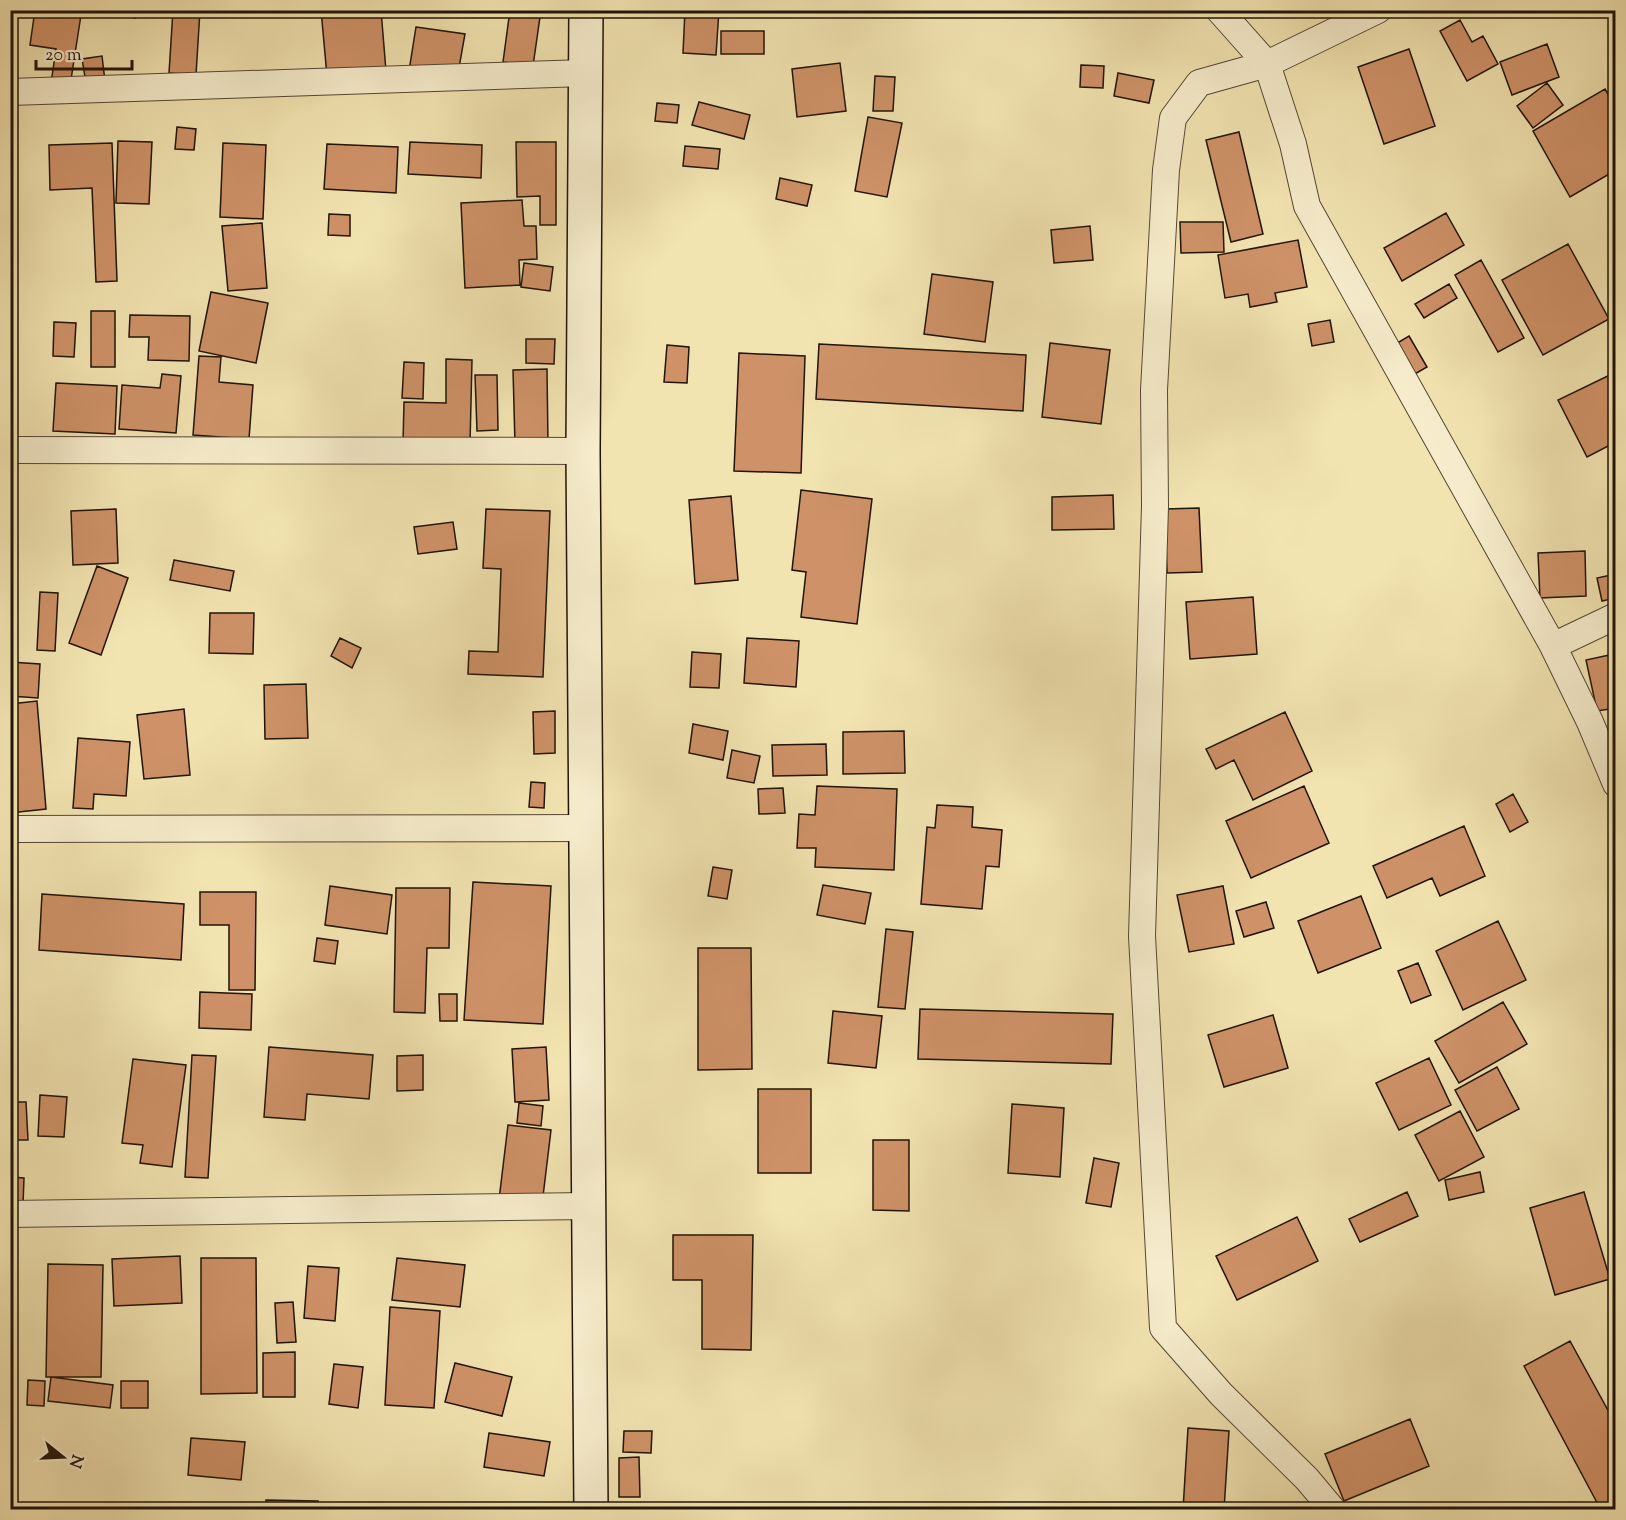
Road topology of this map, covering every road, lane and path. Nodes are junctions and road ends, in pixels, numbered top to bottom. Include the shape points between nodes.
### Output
1 (585, 10) edge
2 (1219, 10) edge
3 (1378, 10) edge
4 (1267, 64) junction
5 (585, 73) junction
6 (10, 92) edge
7 (10, 450) edge
8 (583, 451) junction
9 (1616, 616) edge
10 (1554, 646) junction
11 (1616, 784) edge
12 (586, 828) junction
13 (10, 829) edge
14 (588, 1206) junction
15 (10, 1214) edge
16 (591, 1509) edge
17 (1333, 1509) edge

1 - 5 main road
2 - 4 street
3 - 4 street
4 - 10 street via 1293,144 1307,206
4 - 17 street via 1199,83 1173,118 1166,170 1154,390 1155,506 1142,936 1163,1328
5 - 6 street
5 - 8 main road
7 - 8 street
8 - 12 main road
9 - 10 street
10 - 11 street
12 - 13 street
12 - 14 main road
14 - 15 street
14 - 16 main road

